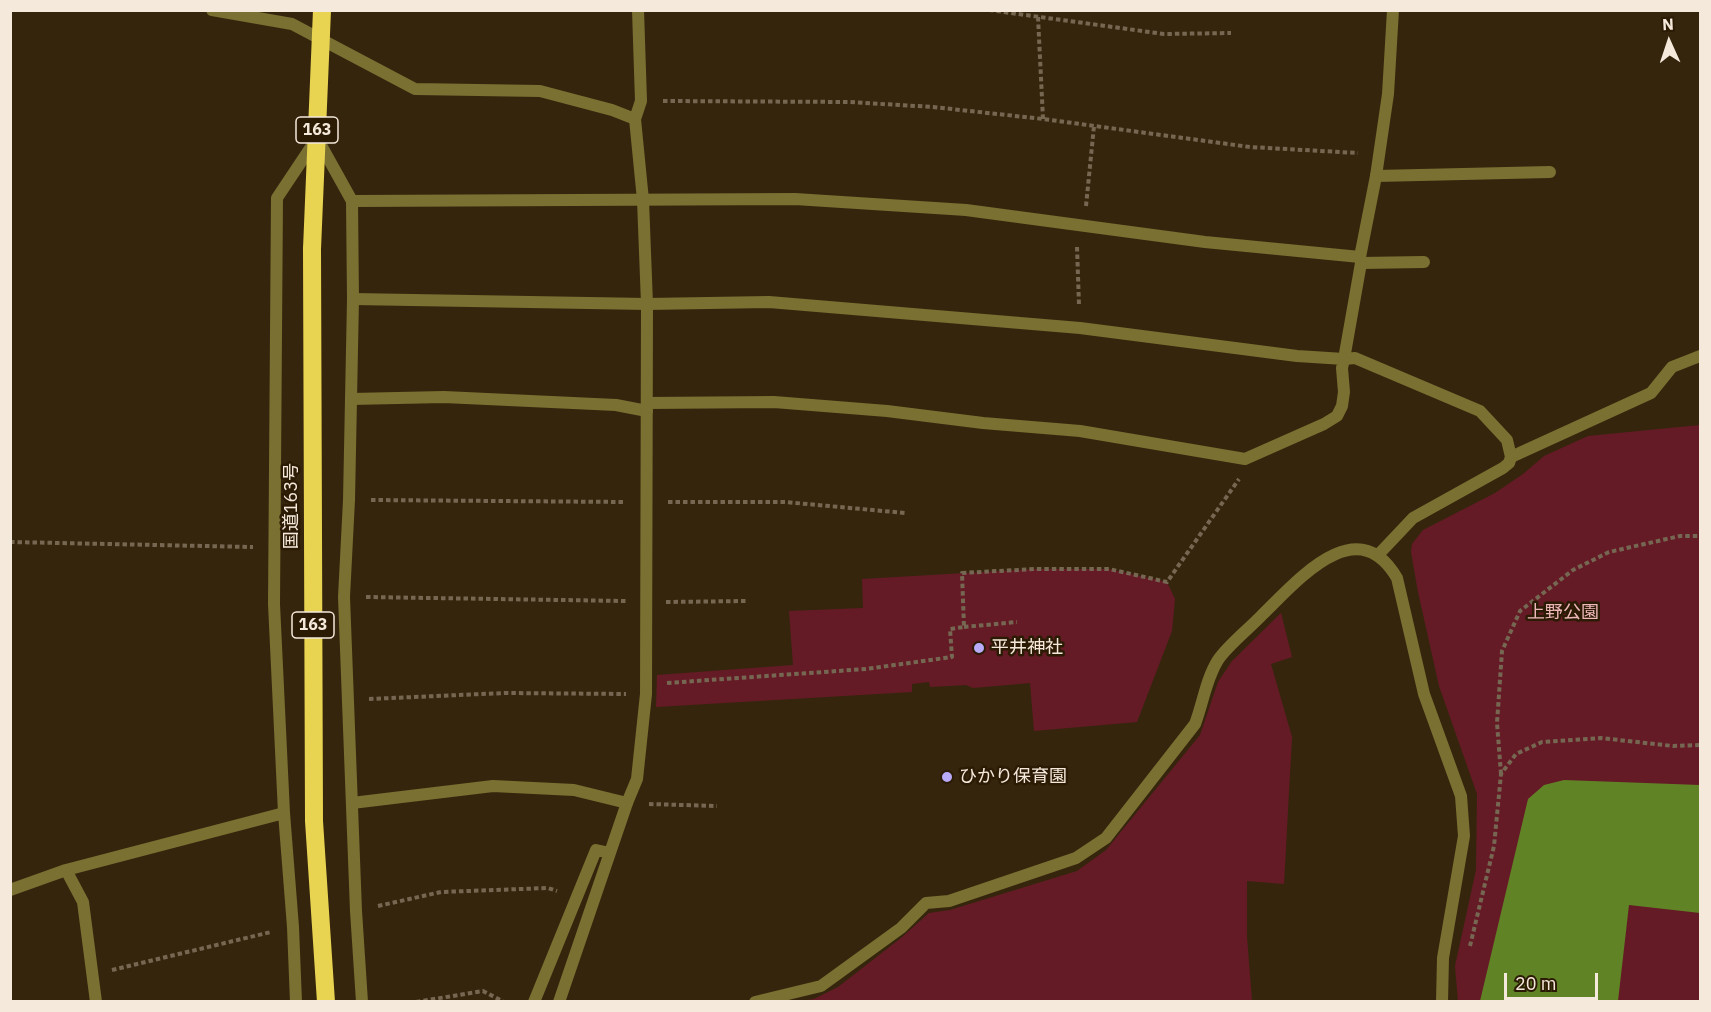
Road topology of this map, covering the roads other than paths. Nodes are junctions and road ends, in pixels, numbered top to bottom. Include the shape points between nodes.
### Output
1 (212, 10) edge
2 (322, 10) edge
3 (638, 10) edge
4 (1393, 10) edge
5 (322, 40) junction
6 (635, 119) junction
7 (317, 138) junction
8 (1550, 172) dead end
9 (1376, 176) junction
10 (643, 200) junction
11 (352, 201) junction
12 (1361, 260) junction
13 (1424, 262) dead end
14 (353, 299) junction
15 (647, 304) junction
16 (1701, 356) edge
17 (1344, 359) junction
18 (351, 399) junction
19 (647, 407) junction
20 (1511, 458) junction
21 (1378, 555) junction
22 (352, 803) junction
23 (627, 803) junction
24 (284, 813) junction
25 (610, 853) junction
26 (66, 870) junction
27 (10, 890) edge
28 (96, 1002) edge
29 (296, 1002) edge
30 (326, 1002) edge
31 (362, 1002) edge
32 (534, 1002) edge
33 (558, 1002) edge
34 (755, 1002) edge
35 (1442, 1002) edge

1 - 5 street via 292,24
2 - 5 highway, 国道163号 / 163
3 - 6 street via 641,101
4 - 9 street via 1388,94
5 - 6 street via 415,89 540,91
5 - 7 highway, 国道163号 / 163
6 - 10 street
7 - 11 street
7 - 24 street via 277,198 274,604
7 - 30 highway, 国道163号 / 163, bridge via 312,249 314,822
8 - 9 street
9 - 12 street
10 - 11 street
10 - 12 street via 795,200 966,210
10 - 15 street
11 - 14 street
12 - 13 street
12 - 17 street
14 - 15 street
14 - 18 street
15 - 17 street via 769,302 1080,328
15 - 19 street
16 - 20 street via 1672,367 1651,393
17 - 19 street via 1344,392 1337,416 1245,459 1080,431 887,411 774,402
17 - 20 street via 1355,358 1480,411 1507,440
18 - 19 street via 444,397
18 - 22 street via 344,597
19 - 23 street via 646,685 637,779
20 - 21 street via 1503,468 1413,518
21 - 34 street via 1364,549 1337,553 1320,563 1219,658 1194,724 1106,838 1076,858 1046,870 949,901 926,903 901,928 821,986
21 - 35 street via 1391,566 1397,578 1424,694 1461,796 1464,836 1443,958
22 - 23 street via 493,786 574,790
22 - 31 street
23 - 25 street
24 - 26 street
24 - 29 street
25 - 32 street via 596,850
25 - 33 street
26 - 27 street
26 - 28 street via 83,902

